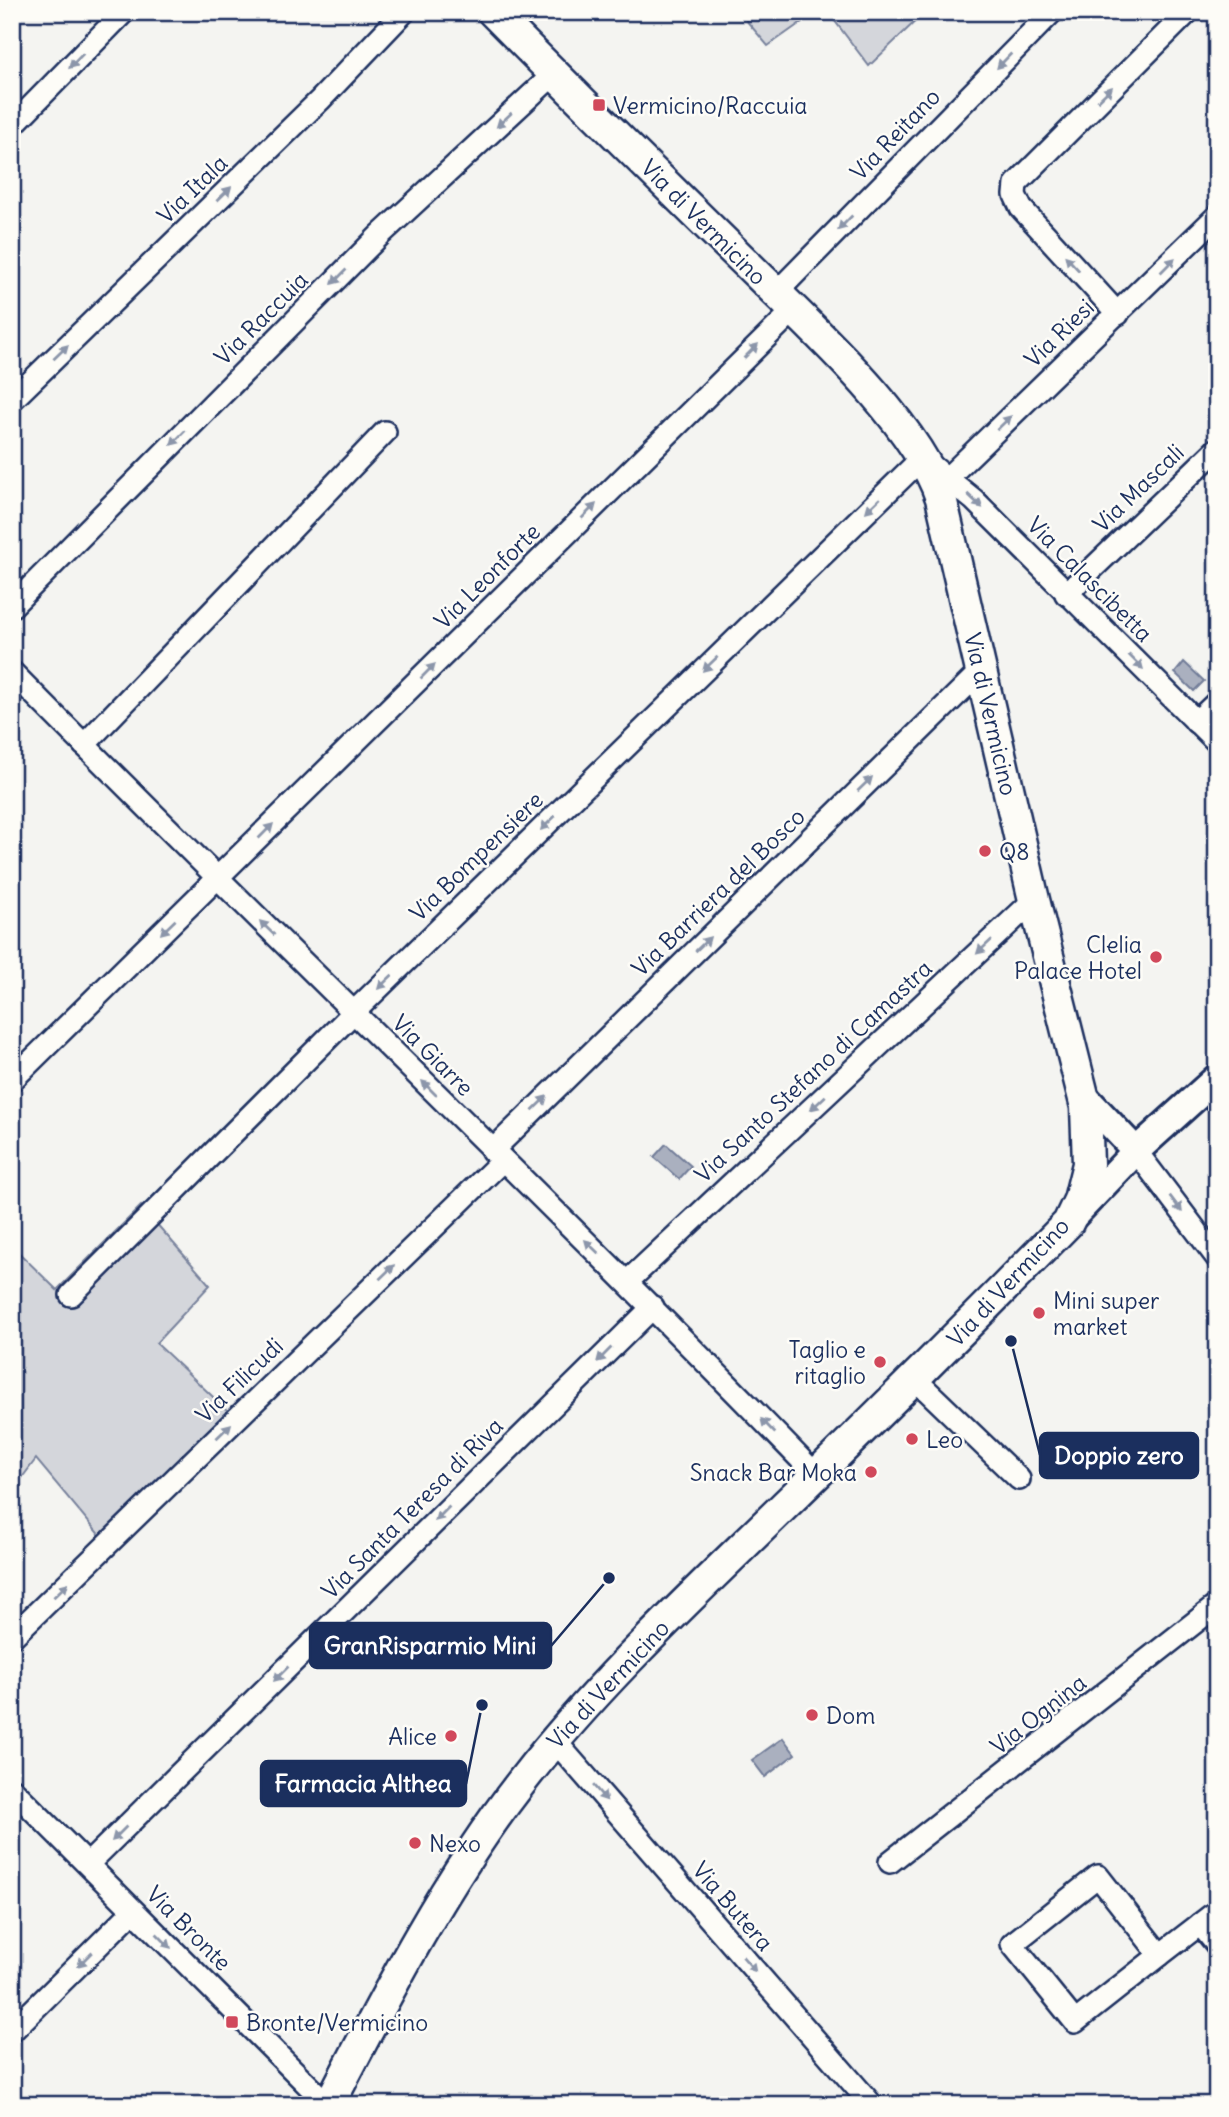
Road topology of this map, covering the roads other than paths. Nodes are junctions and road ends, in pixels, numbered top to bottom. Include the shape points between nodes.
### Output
1 (124, 12) edge
2 (404, 12) edge
3 (493, 12) edge
4 (1052, 12) edge
5 (1188, 12) edge
6 (554, 74) junction
7 (12, 126) edge
8 (1217, 216) edge
9 (785, 302) junction
10 (1118, 314) junction
11 (12, 400) edge
12 (385, 432) dead end
13 (1217, 449) edge
14 (922, 458) junction
15 (943, 482) junction
16 (1066, 594) junction
17 (12, 606) edge
18 (981, 671) junction
19 (12, 672) edge
20 (1217, 702) edge
21 (1196, 722) junction
22 (1217, 742) edge
23 (84, 745) junction
24 (217, 879) junction
25 (1034, 900) junction
26 (354, 1012) junction
27 (1217, 1078) edge
28 (12, 1080) edge
29 (1084, 1096) junction
30 (1136, 1151) junction
31 (1089, 1155) junction
32 (497, 1156) junction
33 (1068, 1223) junction
34 (1217, 1258) edge
35 (628, 1281) junction
36 (71, 1295) dead end
37 (653, 1307) junction
38 (915, 1379) junction
39 (816, 1475) junction
40 (1019, 1479) dead end
41 (1217, 1605) edge
42 (12, 1637) edge
43 (555, 1741) junction
44 (12, 1789) edge
45 (890, 1862) dead end
46 (88, 1864) junction
47 (133, 1910) junction
48 (1208, 1918) edge
49 (1217, 1945) edge
50 (1160, 1955) junction
51 (12, 2031) edge
52 (329, 2105) edge
53 (872, 2105) edge

1 -> 7 street
11 -> 2 street, Via Itala
3 - 6 main road, Via di Vermicino
4 -> 9 street, Via Reitano
10 -> 5 street via 1021,208 1016,184
6 - 9 main road, Via di Vermicino
6 -> 17 street, Via Raccuia via 380,235
10 -> 8 street, Via Riesi
9 - 14 main road, Via di Vermicino via 873,395
24 -> 9 street, Via Leonforte
15 -> 10 street, Via Riesi
12 - 23 street
13 - 16 street, Via Mascali
14 - 15 main road, Via di Vermicino
14 -> 26 street, Via Bompensiere
15 -> 16 street, Via Calascibetta
15 - 18 main road, Via di Vermicino
16 -> 21 street, Via Calascibetta
18 - 25 main road, Via di Vermicino
32 -> 18 street, Via Barriera del Bosco
19 - 23 street, Via Giarre
20 - 21 street
21 - 22 street, Via Calascibetta
23 - 24 street, Via Giarre
26 -> 24 street, Via Giarre
24 -> 28 street, Via Leonforte
25 - 29 main road, Via di Vermicino
25 -> 35 street, Via Santo Stefano di Camastra
32 -> 26 street, Via Giarre
26 - 36 street, Via Bompensiere
27 - 30 street
29 - 30 street
29 - 31 main road, Via di Vermicino
30 - 31 street via 1111,1142
30 - 33 street
30 -> 34 street
31 - 33 main road, Via di Vermicino via 1081,1193
35 -> 32 street, Via Giarre
42 -> 32 street, Via Filicudi
33 - 38 main road, Via di Vermicino
35 - 37 street, Via Giarre
39 -> 37 street, Via Giarre
37 -> 46 street, Via Santa Teresa di Riva
38 - 39 main road, Via di Vermicino
38 - 40 street
39 - 43 main road, Via di Vermicino via 663,1624
41 - 45 street, Via Ognina
43 - 52 main road, Via di Vermicino via 496,1816 441,1899
43 -> 53 street, Via Butera
44 - 46 street, Via Bronte
46 - 47 street, Via Bronte
47 -> 51 street
47 -> 52 street, Via Bronte
48 - 49 street
48 - 50 street
50 - 50 street via 1098,1876 1012,1944 1074,2022

